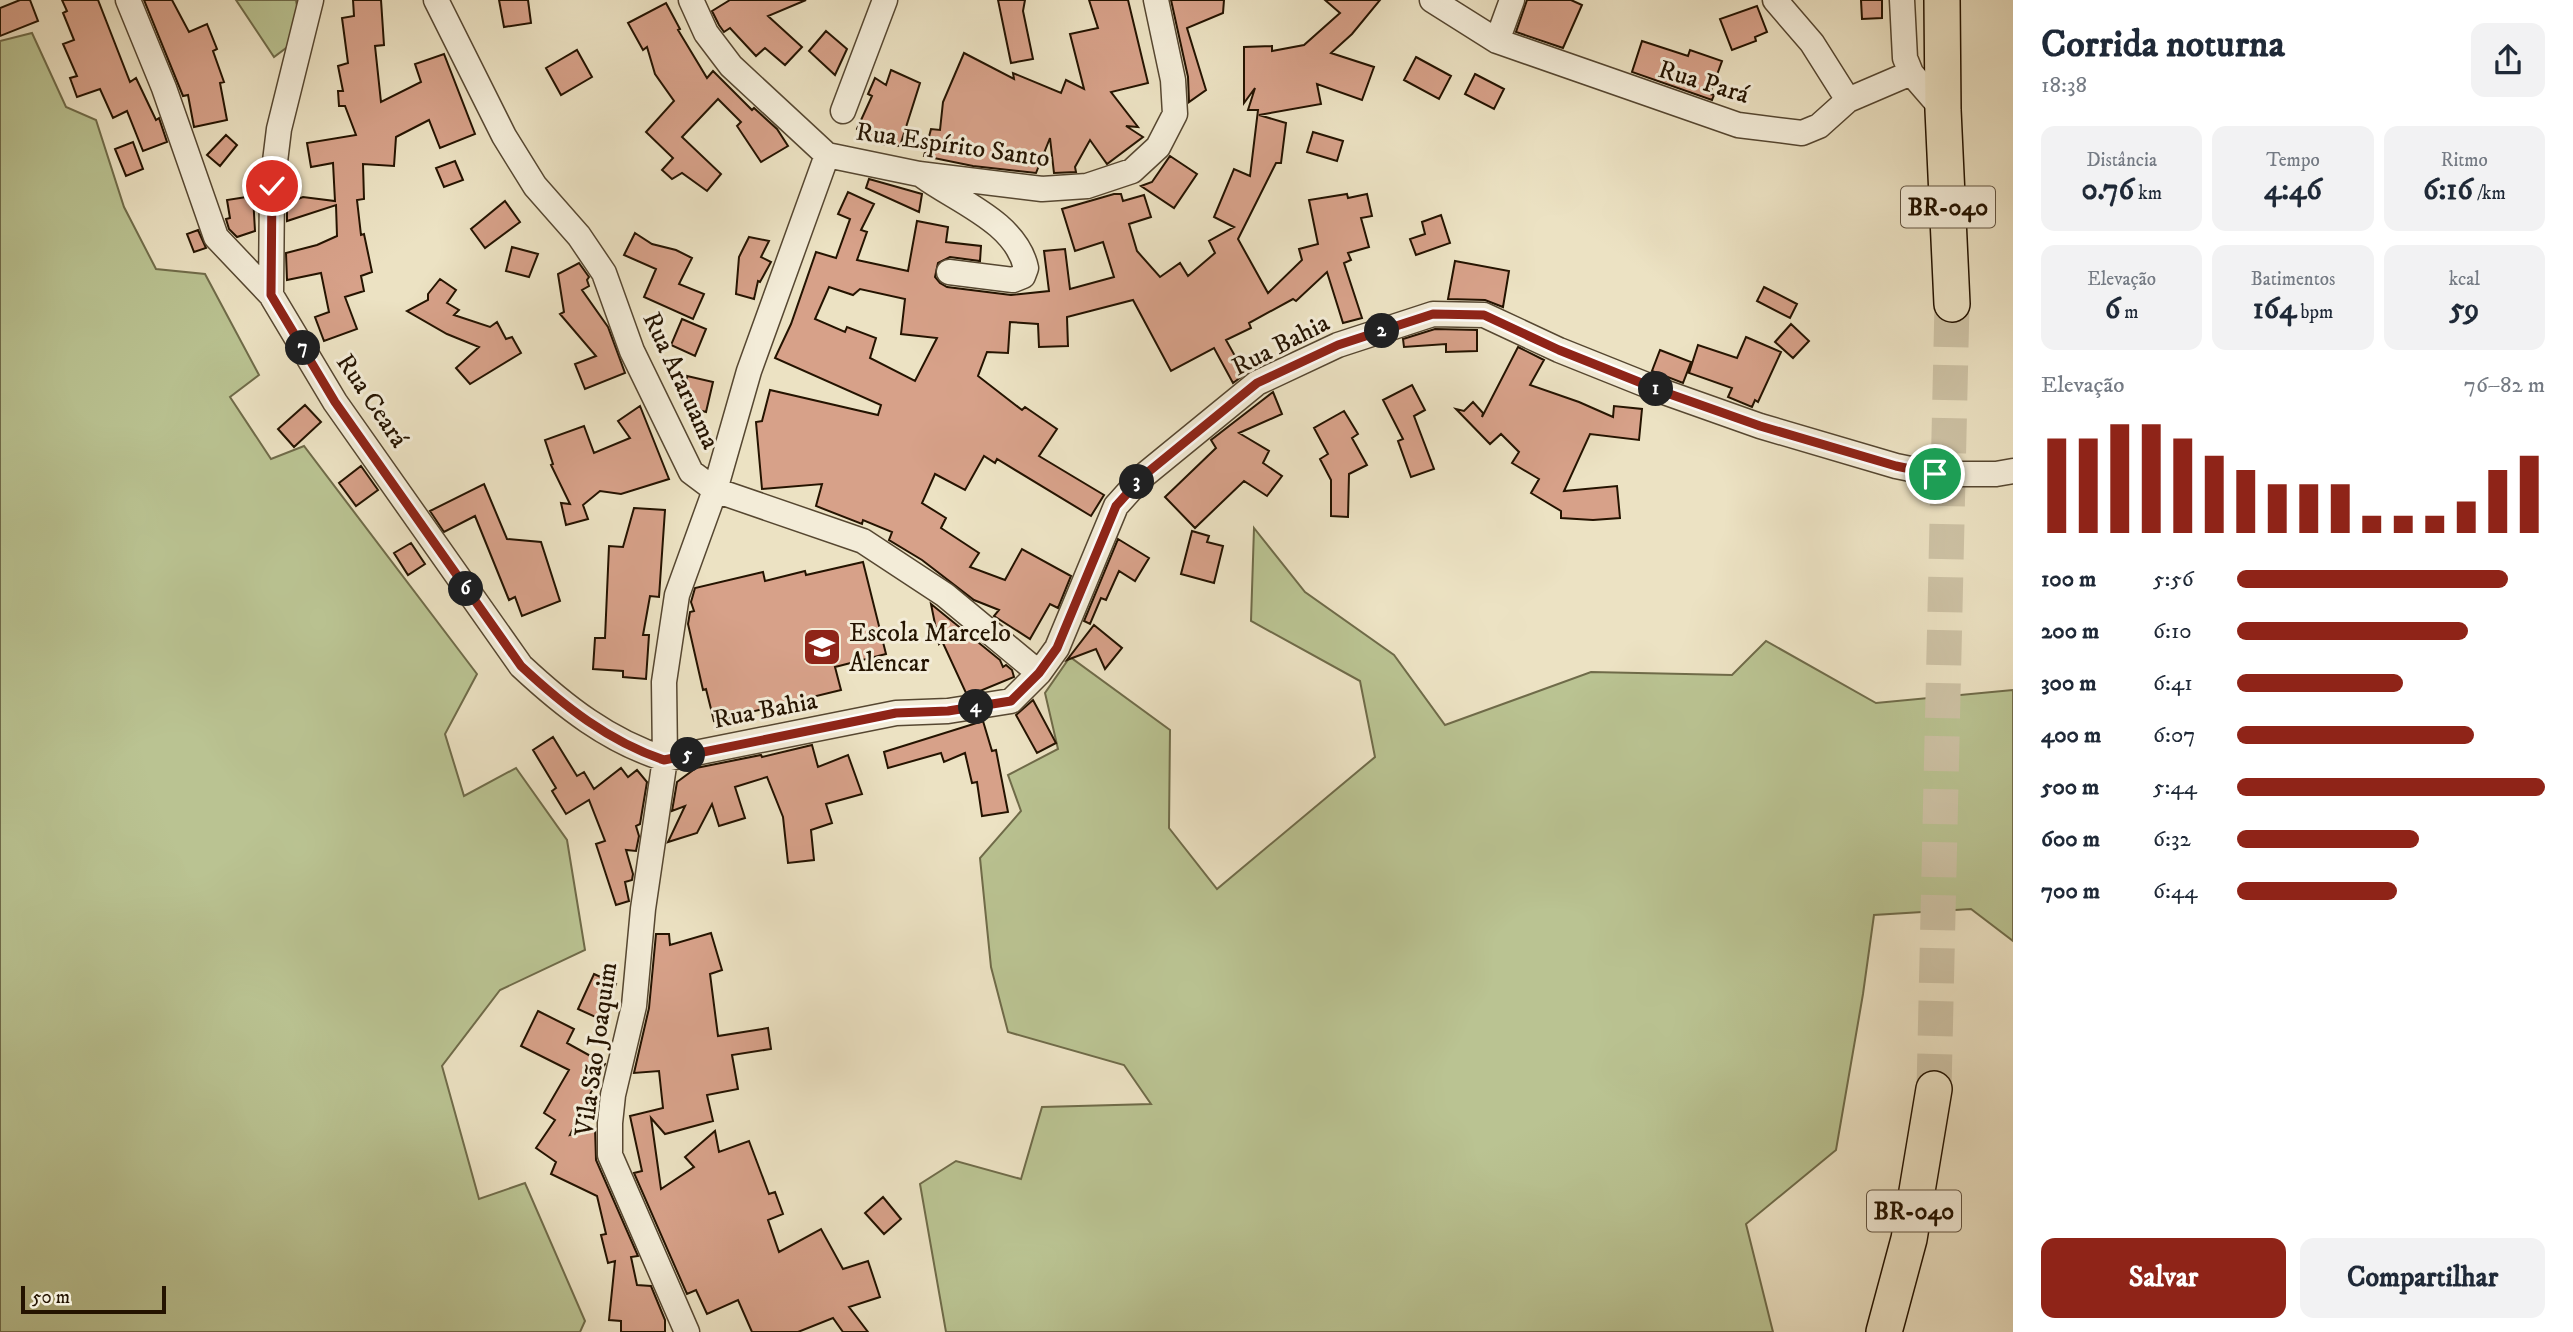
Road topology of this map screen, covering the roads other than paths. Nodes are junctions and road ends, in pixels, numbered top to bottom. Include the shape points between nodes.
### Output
1 (128, 0) edge
2 (311, 0) edge
3 (436, 0) edge
4 (691, 0) edge
5 (1156, 0) edge
6 (1432, 0) edge
7 (1512, 0) edge
8 (1902, 0) edge
9 (1942, 0) edge
10 (1777, 2) edge
11 (876, 4) edge
12 (1497, 41) junction
13 (1911, 73) junction
14 (1847, 100) junction
15 (1943, 110) junction
16 (843, 111) dead end
17 (827, 156) junction
18 (919, 174) junction
19 (949, 272) dead end
20 (271, 295) junction
21 (1952, 304) tunnel mouth
22 (2013, 471) edge
23 (715, 490) junction
24 (1039, 673) junction
25 (664, 760) junction
26 (1934, 1089) tunnel mouth
27 (687, 1332) edge
28 (1885, 1332) edge

1 - 20 street, Rua Ceará via 216,237
2 - 20 street via 276,152
3 - 23 street, Rua Araruama via 504,136 535,186 604,273 632,351 691,472
4 - 17 street, Rua Espírito Santo via 706,33 731,66
5 - 18 street, Rua Espírito Santo via 1173,80 1175,114 1158,147 1132,171 1087,186 1042,189
6 - 12 street, Rua Pará
7 - 12 street
8 - 13 street via 1905,58
9 - 15 highway, BR-040
10 - 14 street via 1812,43
11 - 16 street
12 - 14 street, Rua Pará via 1738,125 1802,133 1819,126
13 - 14 street
13 - 15 street
15 - 21 highway, BR-040
17 - 18 street, Rua Espírito Santo
17 - 23 street, Vila São Joaquim via 749,371
18 - 19 street via 1009,236 1027,268 1013,280
20 - 25 street, Rua Ceará via 335,402 521,666 608,737
22 - 24 street, Rua Bahia via 1935,474 1896,466 1664,392 1484,315 1433,314 1338,345 1257,383 1142,477 1116,506 1057,648
23 - 24 street, Rua Araruama via 863,541 945,595
23 - 25 street, Vila São Joaquim via 677,594 664,682
24 - 25 street, Rua Bahia via 1011,701 896,713
25 - 27 street, Vila São Joaquim via 634,1006 613,1095 610,1155
26 - 28 highway, BR-040 via 1909,1240

